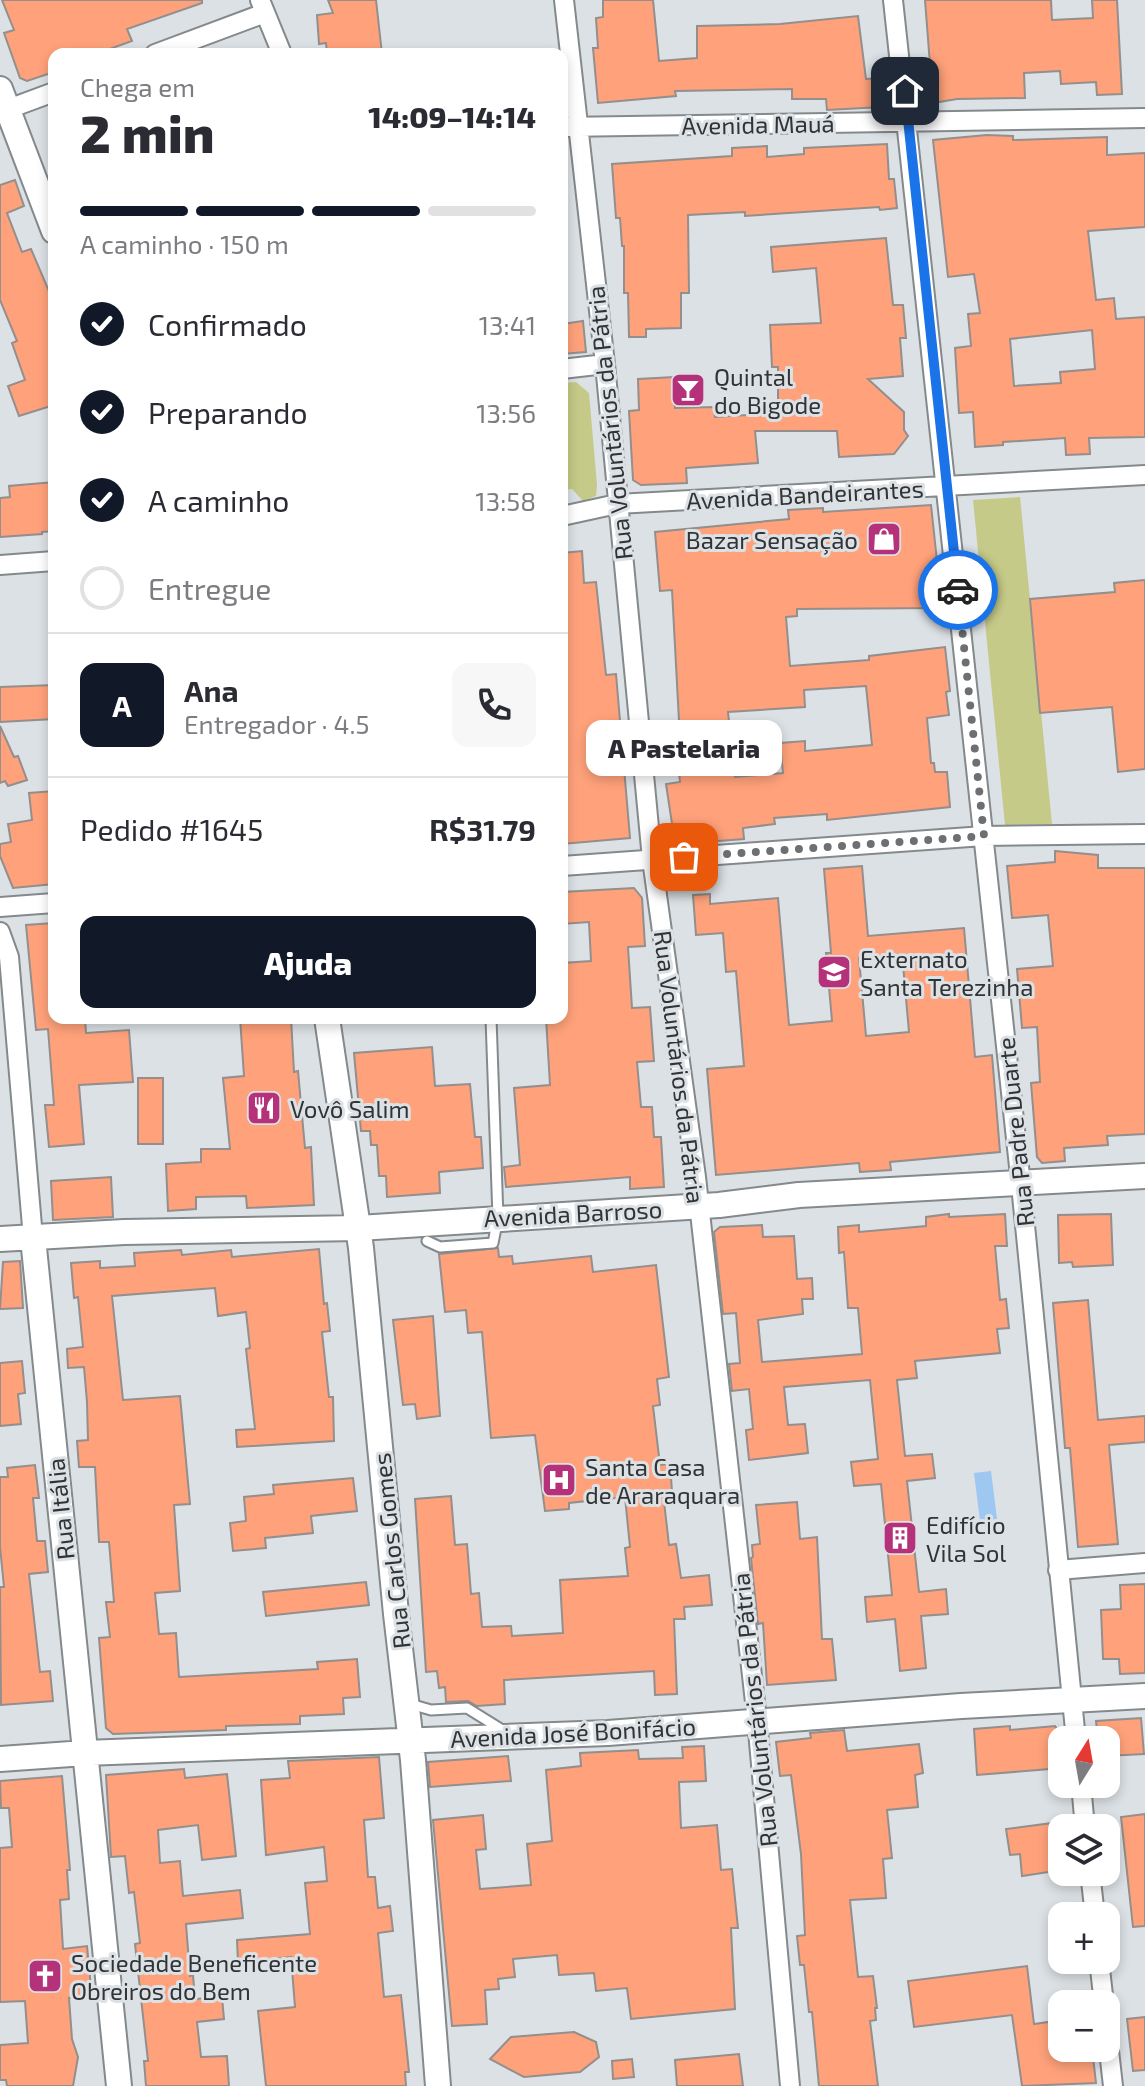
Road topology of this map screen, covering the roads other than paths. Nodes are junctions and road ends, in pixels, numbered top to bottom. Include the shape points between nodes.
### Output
1 (564, 0) edge
2 (893, 0) edge
3 (263, 6) edge
4 (168, 48) edge
5 (280, 48) edge
6 (566, 48) edge
7 (568, 85) edge
8 (48, 93) edge
9 (3, 103) edge
10 (1145, 118) edge
11 (908, 122) junction
12 (570, 127) edge
13 (48, 216) edge
14 (605, 364) junction
15 (568, 368) edge
16 (1145, 475) edge
17 (947, 487) junction
18 (617, 504) junction
19 (568, 515) edge
20 (48, 561) edge
21 (0, 565) edge
22 (1145, 834) edge
23 (984, 836) junction
24 (652, 859) junction
25 (568, 866) edge
26 (48, 903) edge
27 (0, 907) edge
28 (0, 932) edge
29 (328, 1024) edge
30 (491, 1024) edge
31 (1145, 1176) edge
32 (1021, 1185) junction
33 (699, 1206) junction
34 (498, 1218) junction
35 (359, 1228) junction
36 (33, 1238) junction
37 (0, 1239) edge
38 (427, 1241) dead end
39 (1145, 1563) edge
40 (1058, 1570) junction
41 (1145, 1696) edge
42 (1072, 1700) junction
43 (407, 1703) junction
44 (757, 1720) junction
45 (1075, 1726) edge
46 (512, 1737) junction
47 (412, 1741) junction
48 (85, 1753) junction
49 (0, 1759) edge
50 (1110, 2062) edge
51 (119, 2086) edge
52 (438, 2086) edge
53 (790, 2086) edge
54 (1113, 2086) edge

1 - 6 street, Rua Voluntários da Pátria
2 - 11 street, Rua Padre Duarte
3 - 4 street
3 - 5 street
7 - 12 street, Rua Voluntários da Pátria
8 - 9 street
9 - 13 street
10 - 11 street, Avenida Mauá
11 - 12 street, Avenida Mauá
11 - 17 street, Rua Padre Duarte
12 - 14 street, Rua Voluntários da Pátria
14 - 15 street
14 - 18 street, Rua Voluntários da Pátria
16 - 17 street, Avenida Bandeirantes
17 - 18 street, Avenida Bandeirantes
17 - 23 street, Rua Padre Duarte
18 - 19 street, Avenida Bandeirantes
18 - 24 street, Rua Voluntários da Pátria
20 - 21 street
22 - 23 street
23 - 24 street
23 - 32 street, Rua Padre Duarte
24 - 25 street
24 - 33 street, Rua Voluntários da Pátria
26 - 27 street
28 - 36 street, Rua Itália via 9,957
29 - 35 street, Rua Carlos Gomes
30 - 34 lane
31 - 32 street, Avenida Barroso
32 - 33 street, Avenida Barroso via 799,1195
32 - 40 street, Rua Padre Duarte
33 - 34 street, Avenida Barroso
33 - 44 street, Rua Voluntários da Pátria
34 - 35 street, Avenida Barroso
34 - 38 lane via 493,1243 440,1247
35 - 36 street, Avenida Barroso
35 - 43 street, Rua Carlos Gomes
36 - 37 street, Avenida Barroso
36 - 48 street, Rua Itália
39 - 40 street
40 - 42 street, Rua Padre Duarte
41 - 42 street, Avenida José Bonifácio
42 - 44 street, Avenida José Bonifácio
42 - 45 street, Rua Padre Duarte
43 - 46 lane via 431,1710 467,1708
43 - 47 street, Rua Carlos Gomes
44 - 46 street, Avenida José Bonifácio
44 - 53 street, Rua Voluntários da Pátria
46 - 47 street, Avenida José Bonifácio
47 - 48 street, Avenida José Bonifácio
47 - 52 street, Rua Carlos Gomes
48 - 49 street, Avenida José Bonifácio
48 - 51 street, Rua Itália
50 - 54 street

